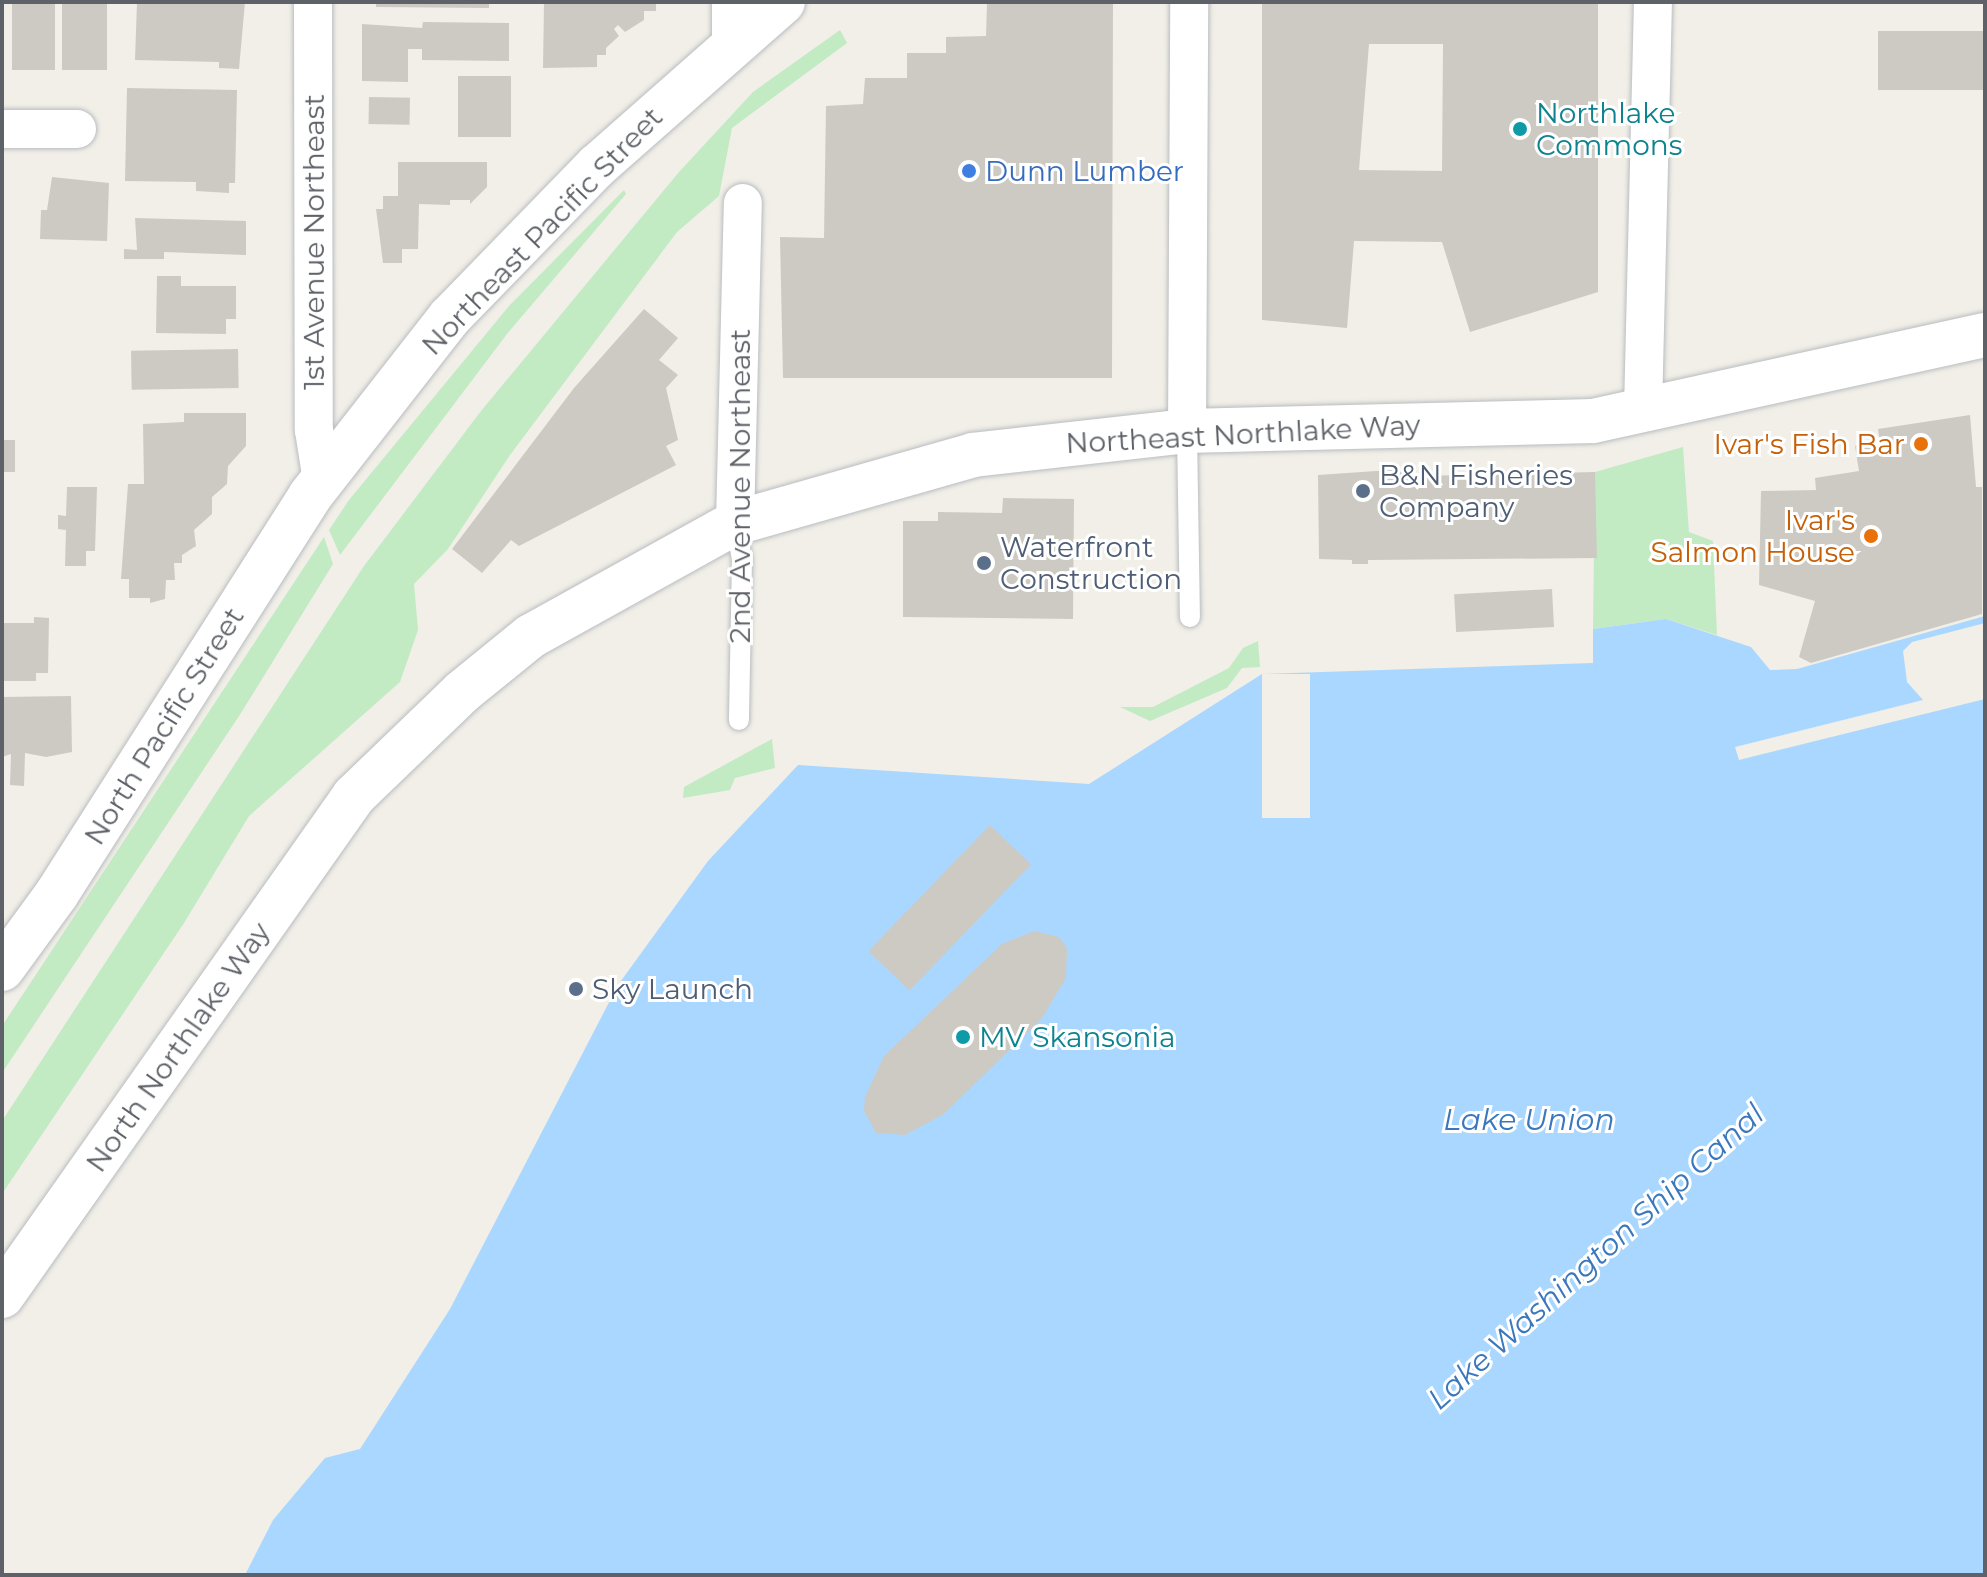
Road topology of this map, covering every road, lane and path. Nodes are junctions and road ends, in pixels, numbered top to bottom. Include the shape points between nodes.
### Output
1 (313, 2) edge
2 (783, 2) edge
3 (1189, 2) edge
4 (1653, 2) edge
5 (731, 23) edge
6 (2, 129) edge
7 (77, 129) dead end
8 (743, 203) dead end
9 (1985, 335) edge
10 (1643, 410) junction
11 (1187, 431) junction
12 (322, 481) junction
13 (735, 523) junction
14 (1190, 617) dead end
15 (739, 720) dead end
16 (354, 796) joint
17 (2, 969) edge
18 (2, 1296) edge

1 - 12 street, 1st Avenue Northeast via 314,430
2 - 5 street, Northeast Pacific Street
3 - 11 street
4 - 10 street
5 - 12 street, Northeast Pacific Street via 450,317
6 - 7 street
8 - 13 street, 2nd Avenue Northeast
9 - 10 street, Northeast Northlake Way
10 - 11 street, Northeast Northlake Way via 1593,421
11 - 13 street, Northeast Northlake Way via 973,455
11 - 14 lane
12 - 17 street, North Pacific Street via 56,895
13 - 15 lane, 2nd Avenue Northeast via 742,560
13 - 16 street, Northeast Northlake Way via 531,636 462,692
16 - 18 street, North Northlake Way

